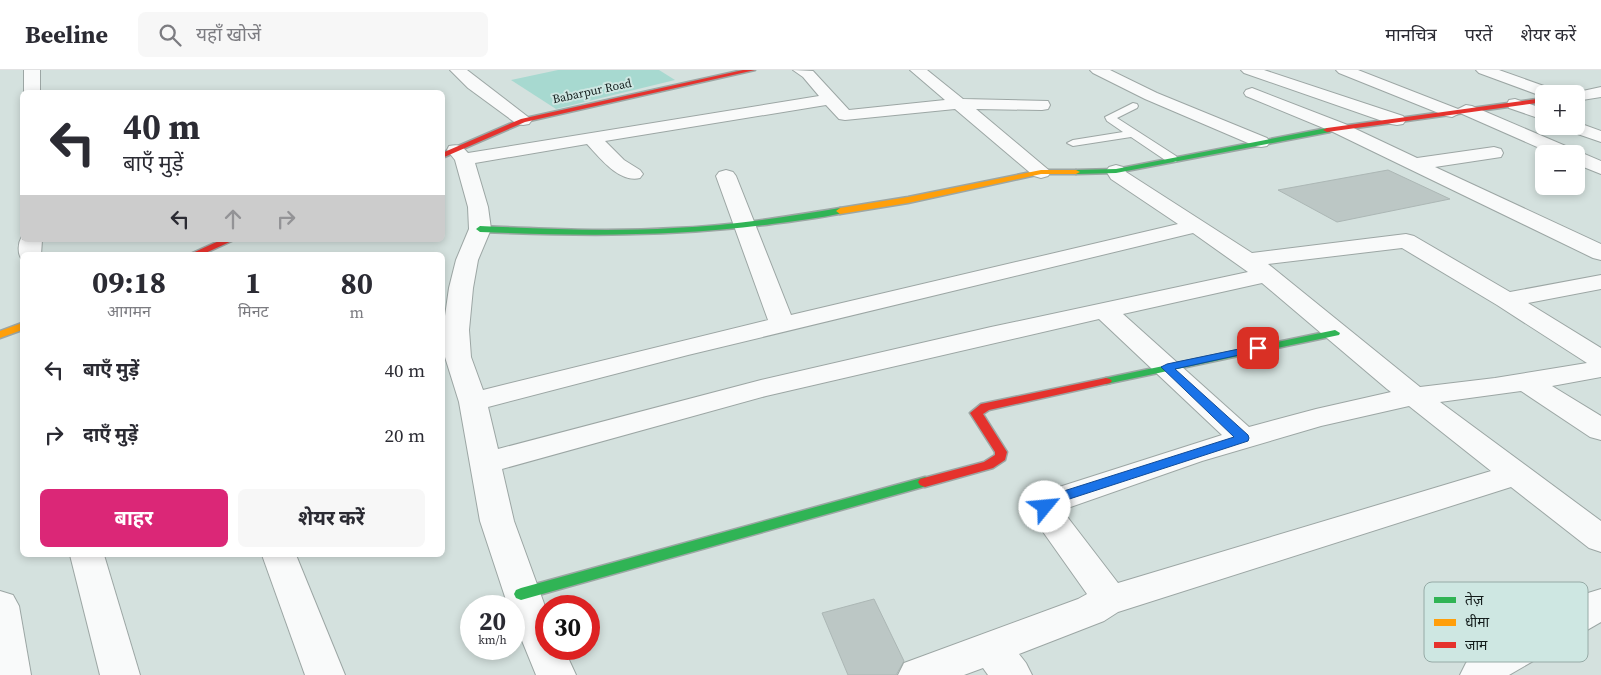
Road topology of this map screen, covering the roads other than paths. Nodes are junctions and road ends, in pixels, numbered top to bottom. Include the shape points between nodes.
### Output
1 (32, 70) edge
2 (458, 70) edge
3 (752, 70) edge
4 (801, 70) edge
5 (918, 70) edge
6 (1098, 70) edge
7 (1250, 70) edge
8 (1344, 70) edge
9 (1484, 70) edge
10 (1535, 88) edge
11 (32, 90) edge
12 (1601, 92) edge
13 (1252, 93) dead end
14 (1459, 94) dead end
15 (1585, 95) edge
16 (828, 98) junction
17 (1535, 101) edge
18 (959, 104) junction
19 (1515, 104) junction
20 (1042, 105) dead end
21 (1133, 106) dead end
22 (1493, 107) junction
23 (1459, 111) junction
24 (1535, 112) edge
25 (523, 120) junction
26 (1397, 120) junction
27 (1339, 128) junction
28 (1585, 131) edge
29 (1132, 134) junction
30 (1601, 137) edge
31 (591, 138) junction
32 (1261, 142) junction
33 (1073, 143) dead end
34 (1546, 145) edge
35 (1494, 153) dead end
36 (454, 155) edge
37 (1172, 160) junction
38 (1585, 161) edge
39 (1414, 164) junction
40 (1601, 168) edge
41 (1116, 171) junction
42 (1041, 172) junction
43 (633, 174) dead end
44 (726, 176) dead end
45 (744, 225) junction
46 (1197, 226) junction
47 (480, 229) junction
48 (224, 242) edge
49 (200, 252) edge
50 (1601, 253) edge
51 (1257, 268) junction
52 (1601, 282) edge
53 (452, 293) edge
54 (1506, 300) junction
55 (1105, 310) junction
56 (782, 324) junction
57 (20, 327) edge
58 (1335, 333) junction
59 (0, 335) edge
60 (1601, 360) edge
61 (1167, 367) junction
62 (1601, 369) edge
63 (1525, 381) junction
64 (1414, 396) junction
65 (473, 402) junction
66 (1601, 430) edge
67 (1243, 438) junction
68 (486, 463) junction
69 (1517, 474) junction
70 (1601, 539) edge
71 (88, 557) edge
72 (280, 557) edge
73 (521, 594) junction
74 (1106, 601) junction
75 (1601, 604) edge
76 (0, 606) edge
77 (1588, 612) edge
78 (1001, 662) edge
79 (1505, 662) edge
80 (7, 669) edge
81 (1487, 673) edge
82 (120, 675) edge
83 (325, 675) edge
84 (556, 675) edge
85 (918, 675) edge

1 - 11 street
2 - 25 street
3 - 25 street, Babarpur Road
4 - 16 street
5 - 18 street
6 - 32 street
7 - 26 street
8 - 23 street
9 - 10 street
12 - 15 street
13 - 27 street
14 - 22 street
16 - 18 street via 845,116
16 - 31 street
17 - 19 street
18 - 20 street
18 - 42 street
19 - 22 street
19 - 24 street
21 - 29 lane via 1110,117
22 - 23 street
23 - 26 street
23 - 34 street
25 - 36 street, Babarpur Road
26 - 27 street
27 - 32 street
27 - 39 street
28 - 30 street
29 - 33 lane
29 - 37 lane
31 - 36 street
31 - 43 street via 617,164
32 - 37 street
35 - 39 street
36 - 47 street via 478,207
37 - 41 street
38 - 40 street
39 - 50 street
41 - 42 street
41 - 46 street
42 - 45 street via 908,200
44 - 45 street
45 - 47 street via 603,233
45 - 56 street
46 - 51 street
46 - 56 street
47 - 53 street
48 - 49 street
51 - 54 street via 1402,241
51 - 55 street
51 - 58 street
52 - 54 street
53 - 65 street via 458,357
54 - 60 street
55 - 61 street
55 - 68 street via 761,389
56 - 65 street
57 - 59 street
58 - 61 street
58 - 64 street
61 - 67 street
61 - 73 street via 985,407 976,414 1001,452 1001,457 988,465
62 - 63 street
63 - 64 street
63 - 66 street
64 - 67 street
64 - 69 street
65 - 68 street
67 - 74 street via 1046,503 1046,512 1104,589
68 - 73 street via 497,521
69 - 70 street
69 - 74 street
71 - 82 street
72 - 83 street
73 - 84 street
74 - 78 street
75 - 77 street
76 - 80 street
78 - 85 street
79 - 81 street

